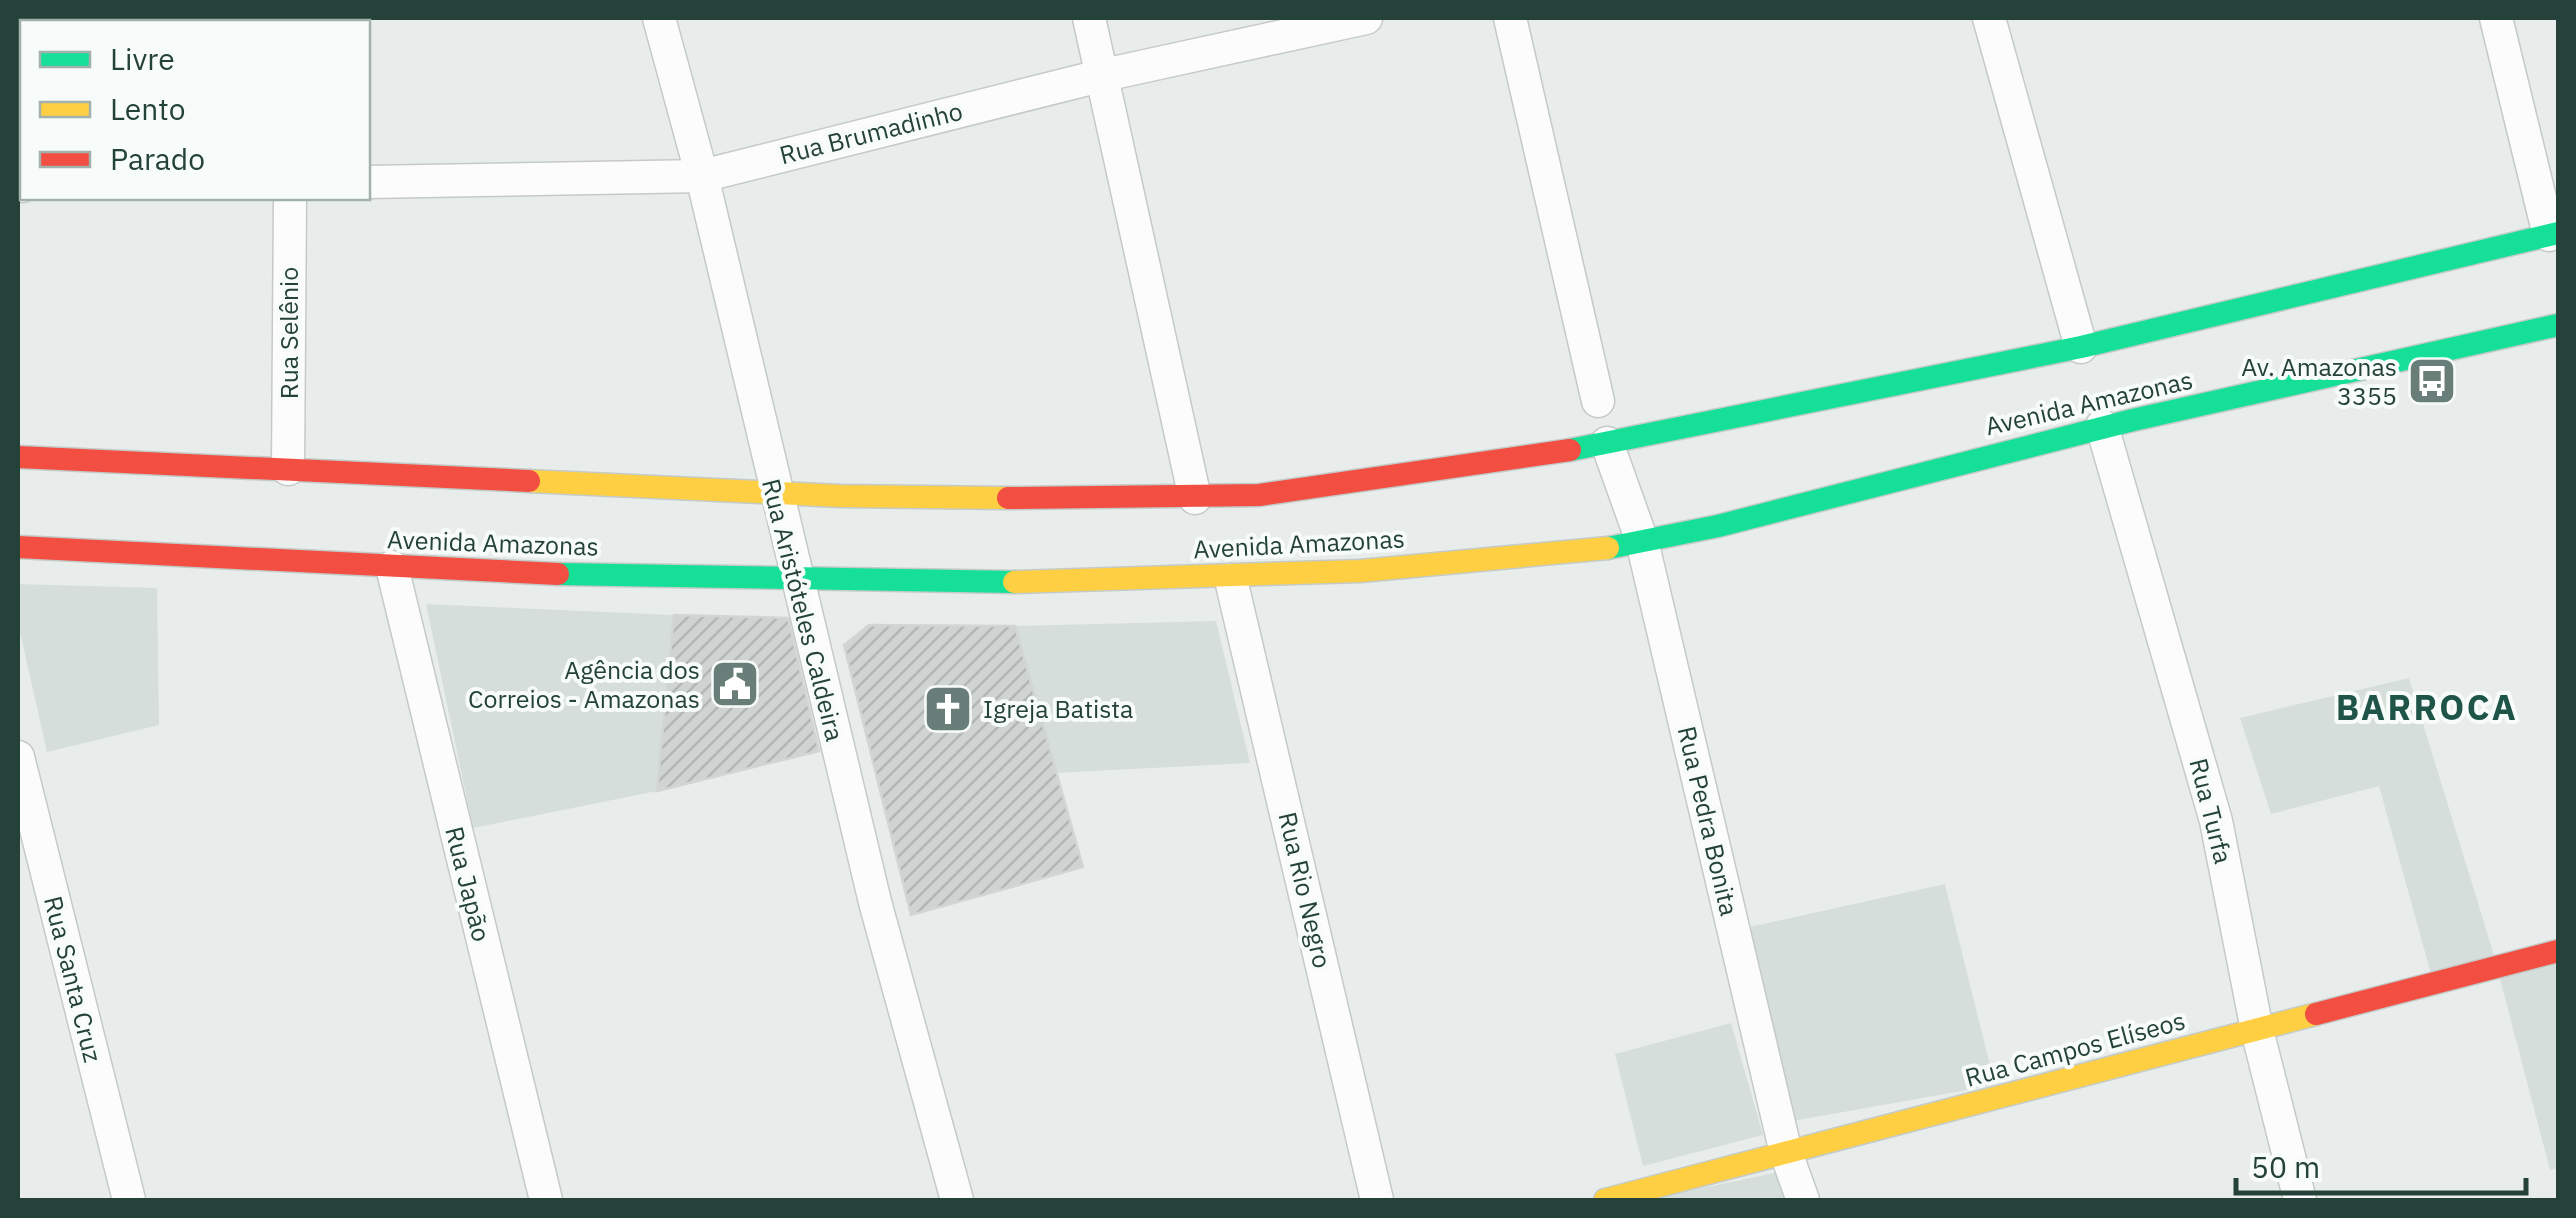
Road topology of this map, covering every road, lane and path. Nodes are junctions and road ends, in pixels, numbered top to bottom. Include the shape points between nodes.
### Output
1 (660, 18) edge
2 (1089, 18) edge
3 (1366, 18) edge
4 (1510, 18) edge
5 (1989, 18) edge
6 (2496, 18) edge
7 (1104, 74) junction
8 (702, 176) junction
9 (370, 182) edge
10 (290, 200) edge
11 (2554, 235) edge
12 (2558, 325) edge
13 (2081, 347) junction
14 (1598, 401) dead end
15 (2102, 426) junction
16 (1607, 443) junction
17 (18, 457) edge
18 (288, 469) junction
19 (774, 491) junction
20 (1195, 498) junction
21 (1642, 541) junction
22 (18, 547) edge
23 (392, 567) junction
24 (1231, 580) junction
25 (798, 583) junction
26 (20, 775) edge
27 (2558, 951) edge
28 (2257, 1030) junction
29 (1786, 1153) junction
30 (128, 1200) edge
31 (546, 1200) edge
32 (957, 1200) edge
33 (1377, 1200) edge
34 (1604, 1200) edge
35 (1803, 1200) edge
36 (2300, 1200) edge

1 - 8 street, Rua Aristóteles Caldeira
2 - 7 street
3 - 7 street, Rua Brumadinho
4 - 14 street
5 - 13 street
6 - 11 street
7 - 8 street, Rua Brumadinho
7 - 20 street
8 - 9 street, Rua Brumadinho
8 - 19 street, Rua Aristóteles Caldeira
10 - 18 street, Rua Selênio
11 - 13 main road, Avenida Amazonas
12 - 15 main road, Avenida Amazonas
13 - 16 main road, Avenida Amazonas
15 - 21 main road, Avenida Amazonas
15 - 28 street, Rua Turfa via 2216,821
16 - 20 main road, Avenida Amazonas via 1259,495
16 - 21 street, Rua Pedra Bonita
17 - 18 main road, Avenida Amazonas
18 - 19 main road, Avenida Amazonas
19 - 20 main road, Avenida Amazonas
19 - 25 street, Rua Aristóteles Caldeira
21 - 24 main road, Avenida Amazonas via 1556,555
21 - 29 street, Rua Pedra Bonita
22 - 23 main road, Avenida Amazonas
23 - 25 main road, Avenida Amazonas
23 - 31 street, Rua Japão
24 - 25 main road, Avenida Amazonas
24 - 33 street, Rua Rio Negro
25 - 32 street, Rua Aristóteles Caldeira via 875,902
26 - 30 street, Rua Santa Cruz
27 - 28 main road, Rua Campos Elíseos
28 - 29 main road, Rua Campos Elíseos
28 - 36 street, Rua Turfa
29 - 34 main road, Rua Campos Elíseos
29 - 35 street, Rua Pedra Bonita

